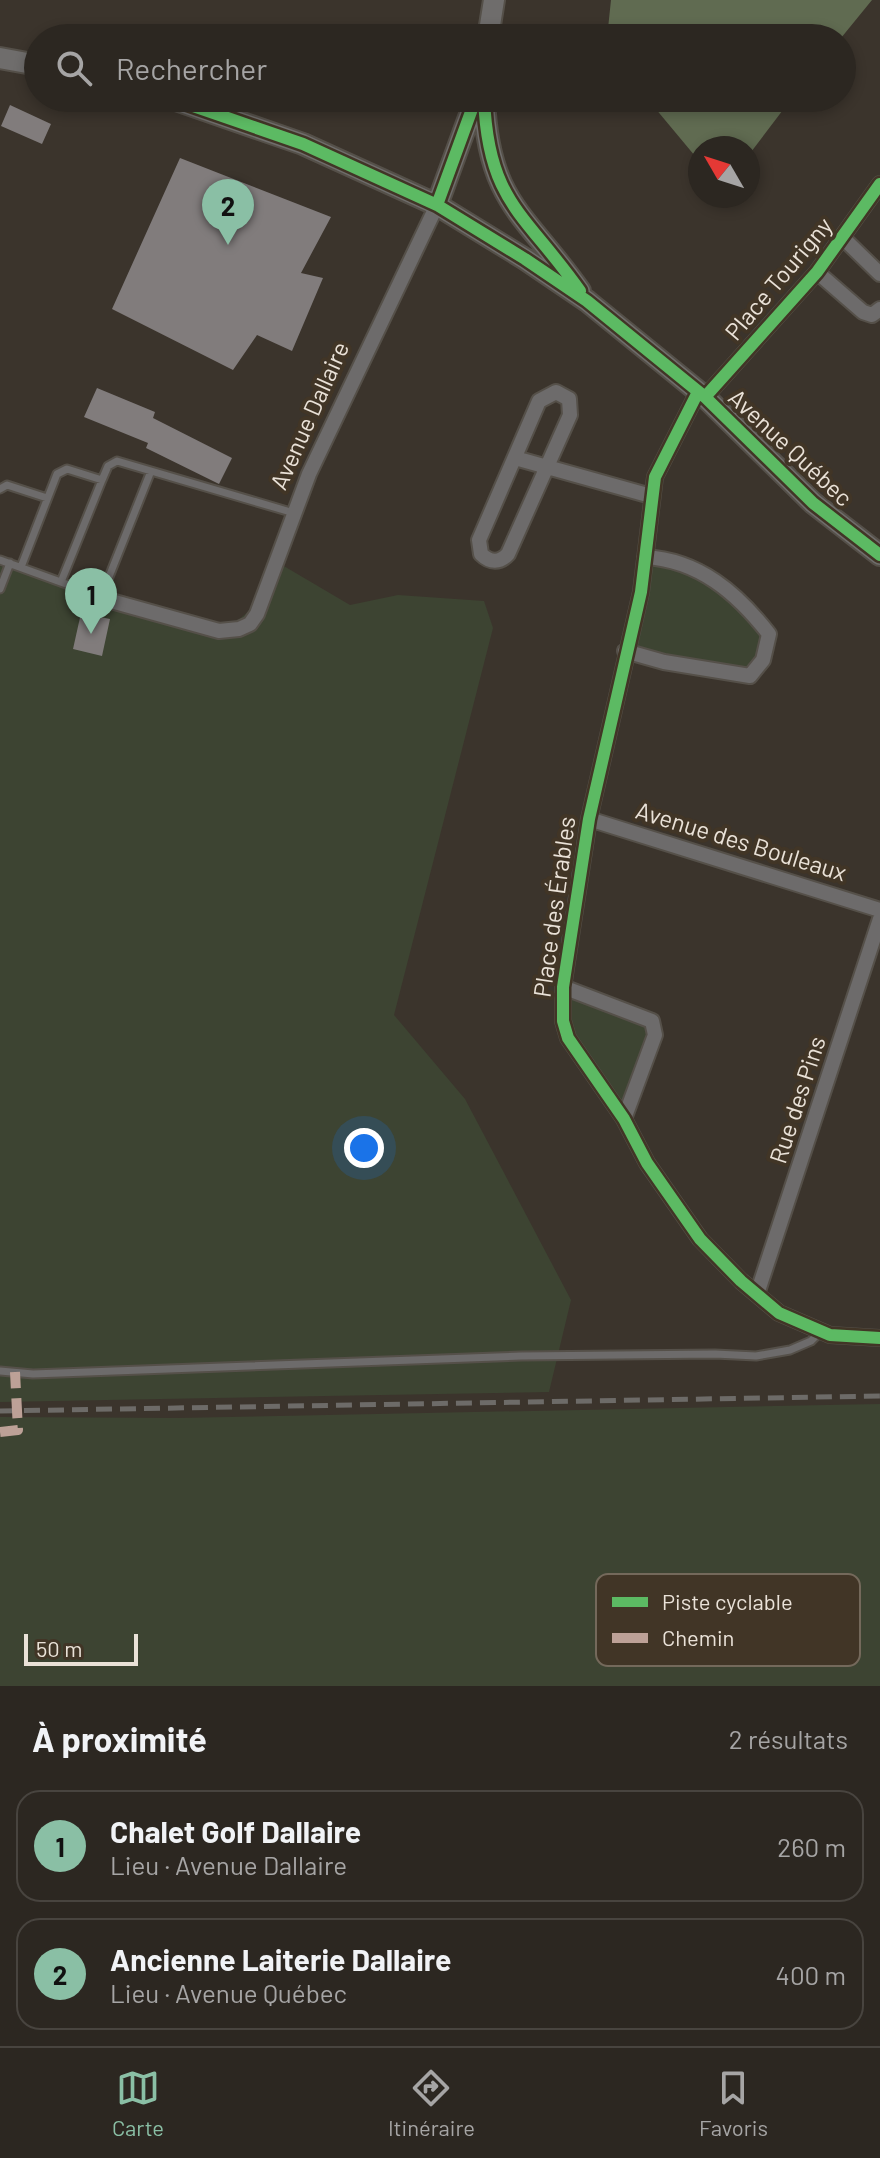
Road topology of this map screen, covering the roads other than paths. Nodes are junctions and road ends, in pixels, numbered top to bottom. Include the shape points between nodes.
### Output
1 (494, 0) edge
2 (490, 24) edge
3 (0, 58) edge
4 (24, 62) edge
5 (210, 112) edge
6 (471, 112) edge
7 (485, 112) edge
8 (880, 184) edge
9 (437, 205) junction
10 (843, 238) junction
11 (817, 272) junction
12 (880, 274) edge
13 (587, 301) junction
14 (880, 309) edge
15 (702, 395) junction
16 (515, 458) junction
17 (548, 468) junction
18 (151, 471) junction
19 (102, 480) junction
20 (0, 489) edge
21 (651, 496) junction
22 (47, 498) junction
23 (294, 513) junction
24 (880, 555) edge
25 (645, 557) junction
26 (0, 560) edge
27 (10, 563) junction
28 (21, 567) junction
29 (61, 582) junction
30 (0, 589) edge
31 (106, 599) junction
32 (625, 651) junction
33 (589, 819) junction
34 (880, 910) edge
35 (880, 919) edge
36 (563, 987) junction
37 (624, 1119) junction
38 (757, 1294) junction
39 (821, 1331) junction
40 (880, 1338) edge
41 (0, 1371) edge

1 - 2 street
3 - 4 street
5 - 9 street, Avenue Québec via 303,144
6 - 9 street, Avenue Dallaire
7 - 13 street via 489,155 501,187 520,220
8 - 10 street, Place Tourigny
9 - 13 street, Avenue Québec
9 - 23 street, Avenue Dallaire
10 - 11 street, Place Tourigny
10 - 12 street, Place Tourigny
11 - 14 street, Place Tourigny via 863,312 872,315
11 - 15 street, Place Tourigny
13 - 15 street, Avenue Québec
15 - 21 street, Place des Érables via 661,460
15 - 24 street, Avenue Québec via 813,503
16 - 17 street
16 - 17 street via 539,401 551,392 560,393 572,410
16 - 17 street via 479,540 481,554 489,560 508,554
17 - 21 street
18 - 19 lane via 117,461
18 - 23 lane
18 - 31 lane
19 - 22 lane via 67,469 57,474
19 - 29 lane
20 - 22 lane via 7,485
21 - 25 street, Place des Érables
22 - 28 lane
23 - 31 street, Avenue Dallaire via 250,624 219,631
25 - 32 street, Place des Érables
25 - 32 street via 668,558 705,573 748,607 769,634 763,660 750,676
26 - 27 lane
27 - 28 lane
27 - 30 lane
28 - 29 lane
29 - 31 lane
32 - 33 street, Place des Érables
33 - 34 street, Avenue des Bouleaux
33 - 36 street, Place des Érables
35 - 38 street, Rue des Pins
36 - 37 street, Place des Érables via 568,1038
36 - 37 street, Place des Érables via 652,1021 655,1035
37 - 38 street, Place des Érables via 647,1163 700,1239
38 - 39 street, Place des Érables via 779,1313
39 - 40 street, Place des Érables
39 - 41 lane via 790,1350 756,1356 521,1356

